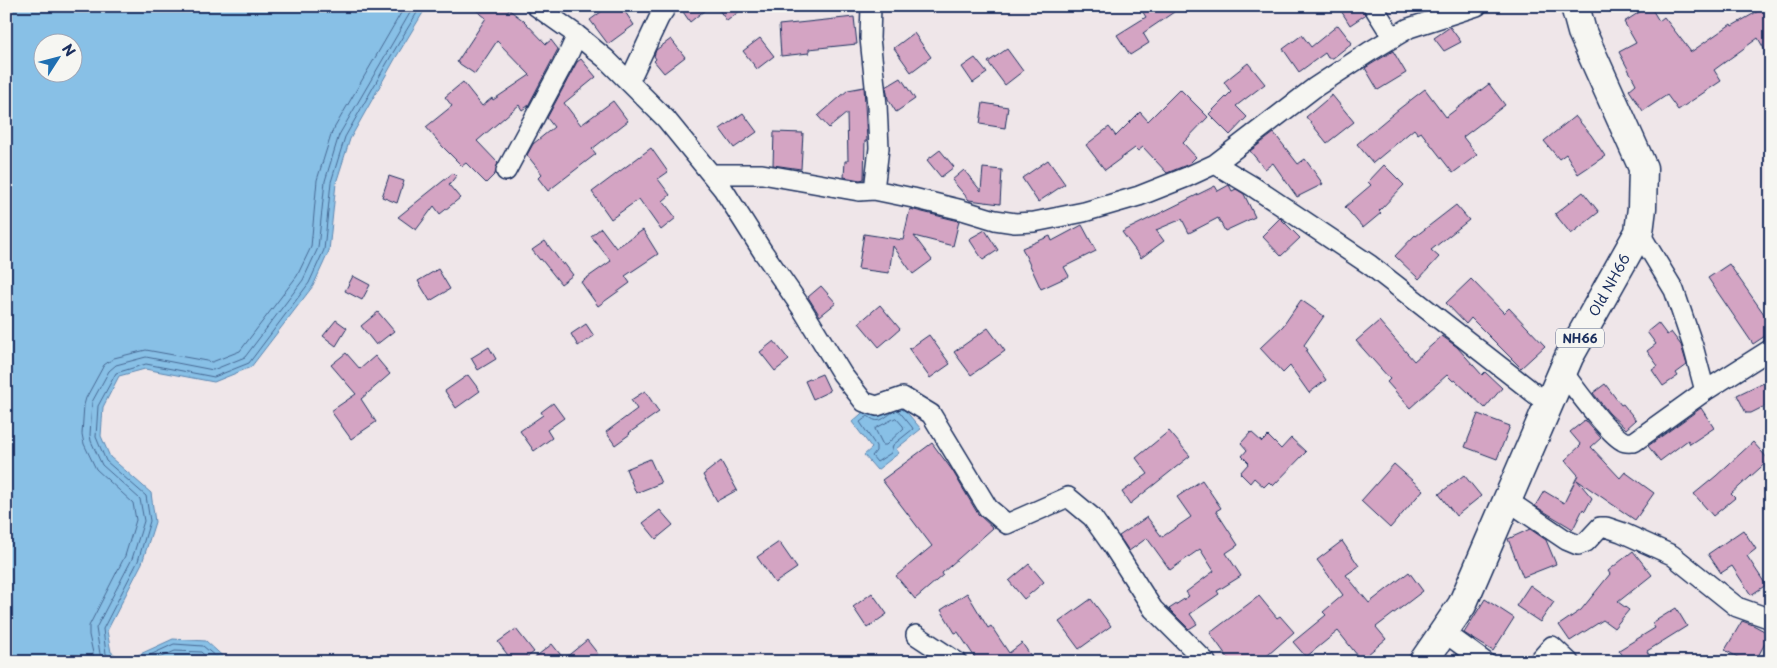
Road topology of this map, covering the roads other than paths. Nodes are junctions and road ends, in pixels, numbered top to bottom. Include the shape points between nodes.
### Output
1 (536, 6) edge
2 (667, 6) edge
3 (871, 6) edge
4 (1373, 6) edge
5 (1478, 6) edge
6 (1575, 6) edge
7 (576, 35) junction
8 (1393, 38) junction
9 (629, 82) junction
10 (1215, 164) junction
11 (506, 171) dead end
12 (711, 174) junction
13 (874, 190) junction
14 (1638, 232) junction
15 (1771, 349) edge
16 (1562, 372) junction
17 (1705, 391) junction
18 (1548, 404) junction
19 (1507, 500) junction
20 (1771, 619) edge
21 (1444, 632) junction
22 (916, 635) dead end
23 (958, 662) edge
24 (1206, 662) edge
25 (1423, 662) edge
26 (1486, 662) edge
27 (1538, 662) edge
28 (1569, 662) edge

1 - 7 street
2 - 9 street
3 - 13 street via 870,38 879,148
4 - 8 street
5 - 8 street via 1409,28
6 - 14 main road, Old NH66 / NH66 via 1582,32 1643,168
7 - 9 street
7 - 11 street
8 - 10 street via 1314,88
9 - 12 street via 666,119
10 - 13 street via 1138,196 1034,222 994,220
10 - 18 street via 1370,265
12 - 13 street via 762,174 859,191
12 - 24 street via 842,374 864,402 877,406 903,396 931,414 988,508 1007,524 1068,497 1092,517 1153,609
14 - 16 main road, Old NH66 / NH66
14 - 17 street via 1674,290
15 - 17 street
16 - 17 street via 1606,427 1625,442 1634,442
16 - 18 main road, Old NH66 / NH66
18 - 19 main road, Old NH66 / NH66
19 - 20 street via 1578,545 1586,542 1600,527 1621,532 1672,555 1737,607
19 - 21 main road, Old NH66 / NH66 via 1462,604
21 - 25 main road, Old NH66 / NH66
21 - 26 street
22 - 23 street
27 - 28 street via 1552,646

